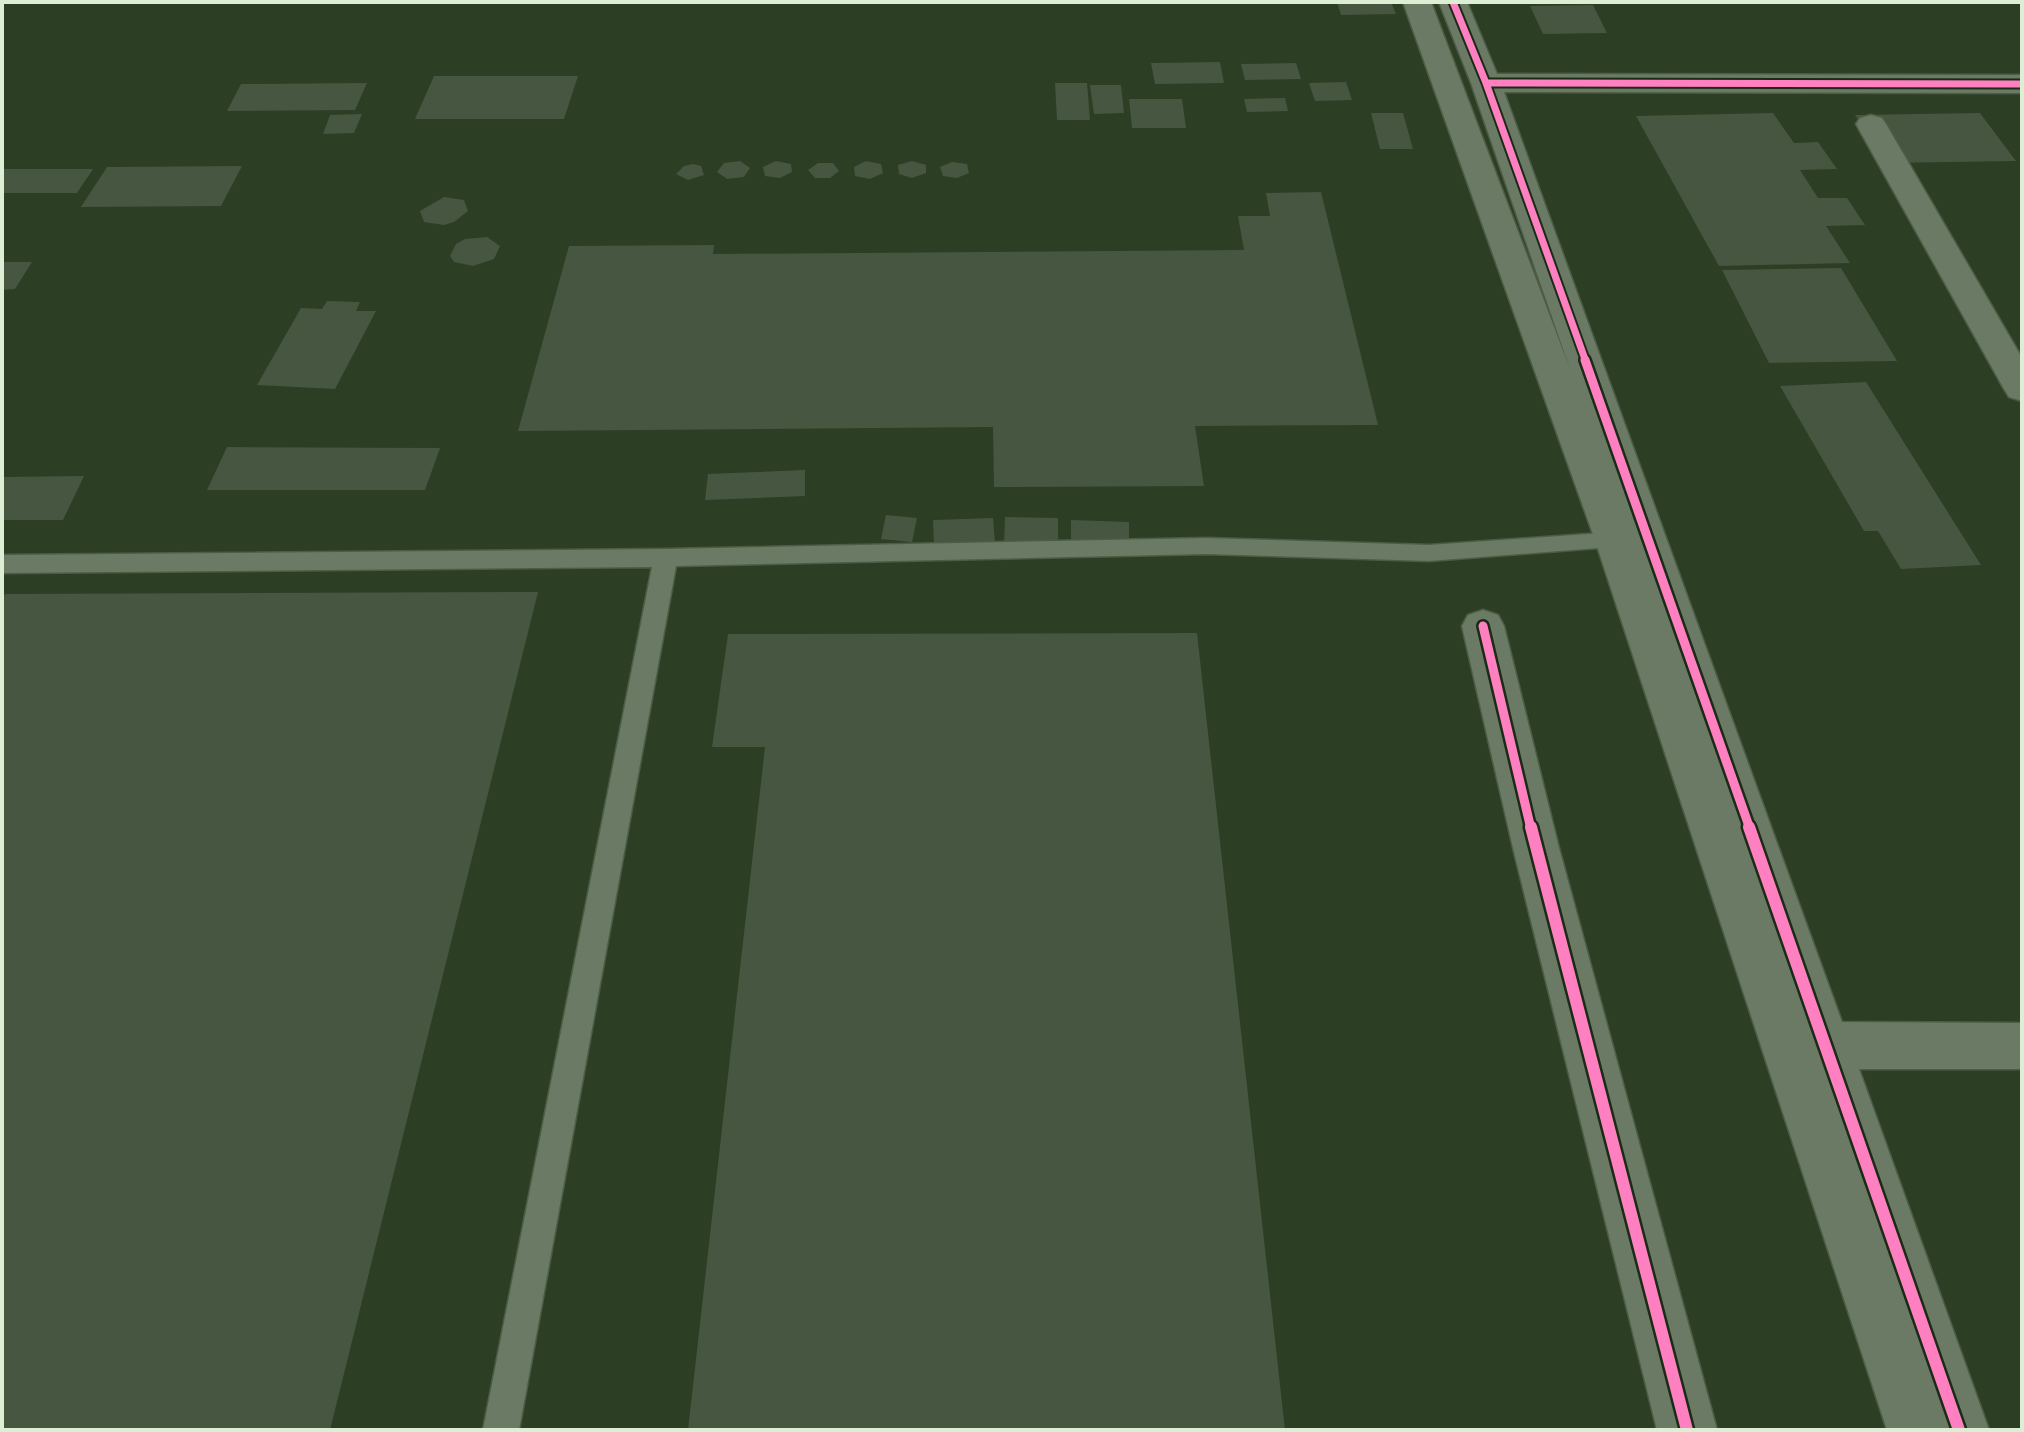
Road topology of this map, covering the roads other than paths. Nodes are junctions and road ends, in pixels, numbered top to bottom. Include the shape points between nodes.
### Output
1 (1417, 2) edge
2 (1453, 2) edge
3 (1486, 83) junction
4 (2022, 84) edge
5 (1871, 124) dead end
6 (2022, 389) edge
7 (1632, 539) junction
8 (666, 558) junction
9 (2, 564) edge
10 (1483, 626) dead end
11 (1824, 1045) junction
12 (2022, 1046) edge
13 (501, 1430) edge
14 (1687, 1430) edge
15 (1917, 1430) edge
16 (1959, 1430) edge

1 - 7 street
2 - 3 street
3 - 4 street
3 - 7 street
5 - 6 street
7 - 8 lane via 1429,553 1206,546
7 - 11 street
7 - 15 street
8 - 9 lane
8 - 13 lane
10 - 14 street
11 - 12 street
11 - 16 street

